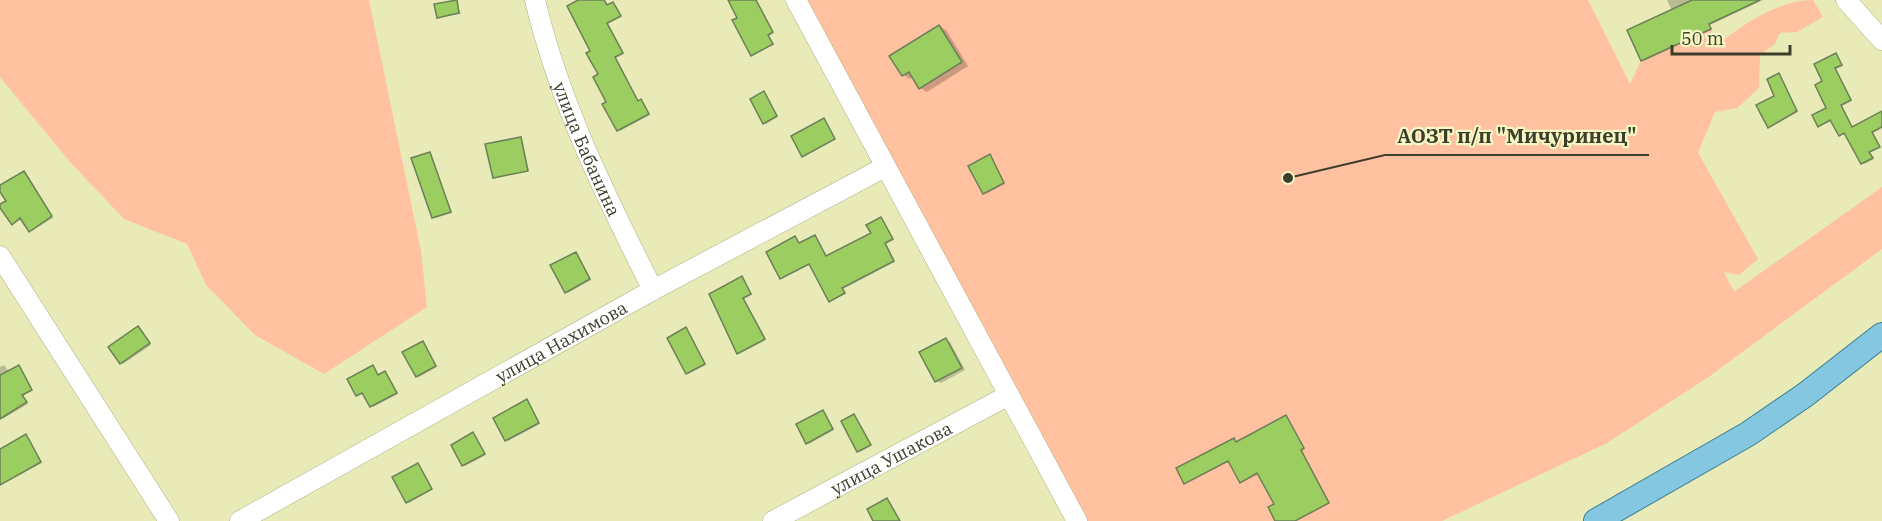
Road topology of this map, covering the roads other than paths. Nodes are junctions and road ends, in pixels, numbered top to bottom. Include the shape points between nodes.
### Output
1 (535, 0) edge
2 (796, 0) edge
3 (1846, 0) edge
4 (1882, 40) edge
5 (885, 167) junction
6 (0, 256) edge
7 (653, 290) junction
8 (1882, 335) edge
9 (1009, 395) junction
10 (169, 521) edge
11 (240, 521) edge
12 (773, 521) edge
13 (1077, 521) edge
14 (1596, 521) edge

1 - 7 street, улица Бабанина via 574,121
2 - 5 street
3 - 4 street
5 - 7 street, улица Нахимова
5 - 9 street
6 - 10 street
7 - 11 street, улица Нахимова
8 - 14 main road via 1748,434
9 - 12 street, улица Ушакова
9 - 13 street

